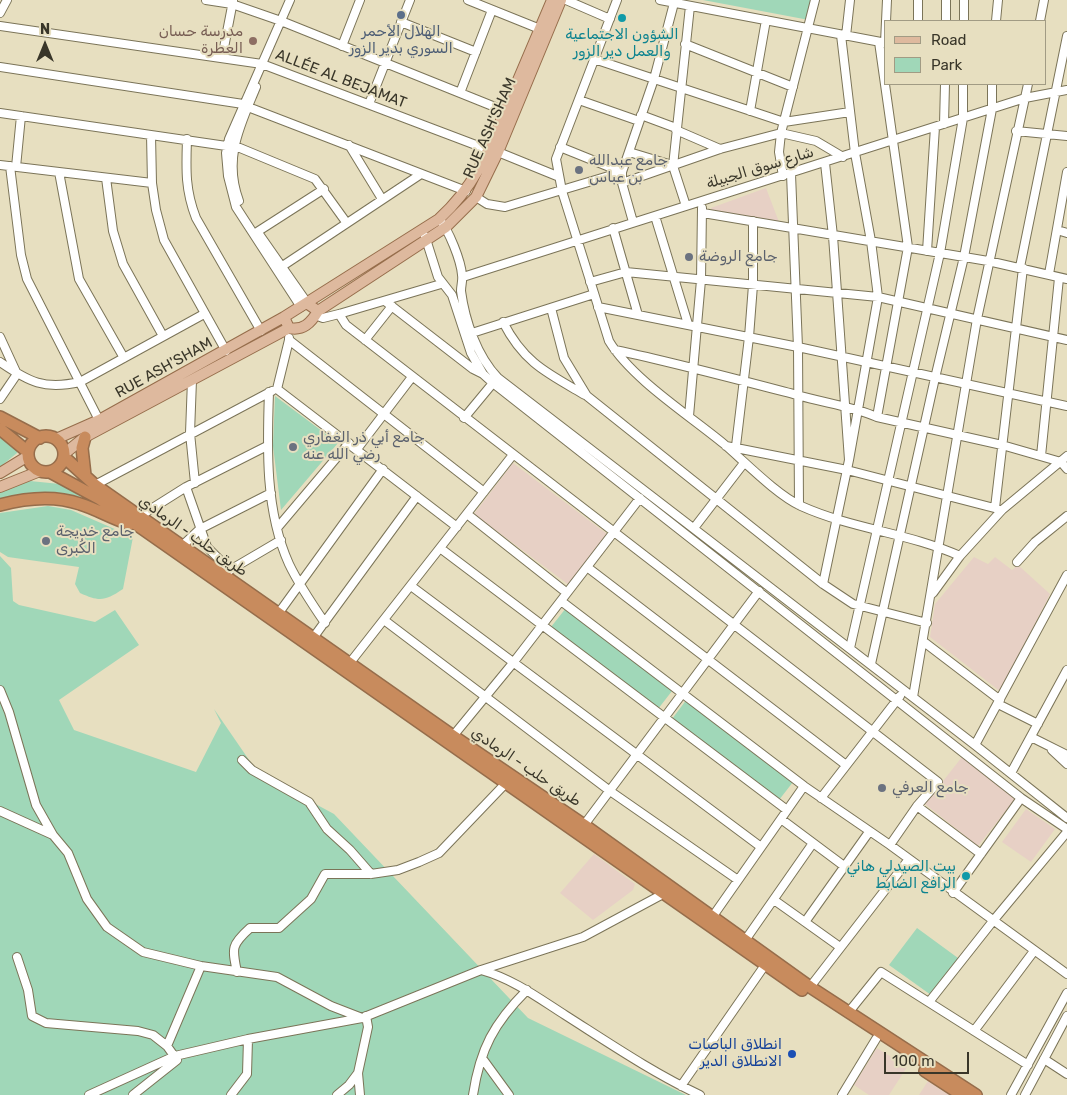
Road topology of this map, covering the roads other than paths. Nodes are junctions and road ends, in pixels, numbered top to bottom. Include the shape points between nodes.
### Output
1 (7, 0) edge
2 (206, 0) edge
3 (290, 0) edge
4 (360, 0) edge
5 (410, 0) edge
6 (468, 0) edge
7 (552, 0) edge
8 (560, 0) edge
9 (566, 0) edge
10 (617, 0) edge
11 (660, 0) edge
12 (815, 0) edge
13 (850, 0) edge
14 (886, 0) edge
15 (918, 0) edge
16 (946, 0) edge
17 (964, 0) edge
18 (998, 0) edge
19 (1044, 0) edge
20 (232, 2) edge
21 (674, 3) junction
22 (690, 6) junction
23 (492, 10) junction
24 (0, 13) edge
25 (610, 18) junction
26 (766, 20) junction
27 (885, 20) edge
28 (918, 20) edge
29 (946, 20) edge
30 (964, 20) edge
31 (996, 20) edge
32 (1040, 20) edge
33 (281, 21) junction
34 (401, 22) junction
35 (0, 26) edge
36 (809, 27) junction
37 (540, 29) junction
38 (884, 29) edge
39 (844, 35) junction
40 (1067, 36) edge
41 (883, 43) edge
42 (685, 44) junction
43 (342, 46) junction
44 (476, 52) junction
45 (222, 58) junction
46 (594, 60) junction
47 (385, 63) junction
48 (262, 64) junction
49 (0, 68) edge
50 (756, 72) junction
51 (654, 79) junction
52 (887, 85) edge
53 (945, 85) edge
54 (963, 85) edge
55 (992, 85) edge
56 (1028, 85) edge
57 (794, 87) junction
58 (680, 88) junction
59 (1067, 90) edge
60 (1054, 92) junction
61 (460, 93) junction
62 (1025, 98) junction
63 (579, 100) junction
64 (369, 104) junction
65 (245, 106) junction
66 (992, 109) junction
67 (505, 111) junction
68 (750, 111) junction
69 (850, 112) junction
70 (0, 113) edge
71 (21, 116) junction
72 (640, 118) junction
73 (963, 118) junction
74 (784, 122) junction
75 (944, 124) junction
76 (934, 128) junction
77 (676, 130) junction
78 (1016, 131) junction
79 (781, 133) junction
80 (151, 134) junction
81 (1046, 134) junction
82 (1067, 136) edge
83 (187, 139) junction
84 (892, 141) junction
85 (349, 145) junction
86 (230, 146) junction
87 (560, 147) junction
88 (720, 149) junction
89 (494, 151) junction
90 (629, 152) junction
91 (855, 153) junction
92 (843, 157) junction
93 (825, 163) junction
94 (0, 164) edge
95 (13, 166) junction
96 (673, 166) junction
97 (58, 172) junction
98 (622, 172) junction
99 (1067, 172) edge
100 (421, 174) junction
101 (786, 175) junction
102 (558, 176) junction
103 (106, 178) junction
104 (152, 183) junction
105 (622, 183) junction
106 (324, 189) junction
107 (562, 191) junction
108 (466, 192) junction
109 (476, 197) junction
110 (382, 199) junction
111 (701, 201) junction
112 (686, 206) junction
113 (703, 213) junction
114 (655, 216) junction
115 (346, 222) junction
116 (633, 222) junction
117 (753, 222) junction
118 (443, 223) junction
119 (614, 228) junction
120 (794, 228) junction
121 (1057, 230) junction
122 (257, 232) junction
123 (1067, 233) edge
124 (425, 234) junction
125 (833, 236) junction
126 (578, 240) junction
127 (871, 241) junction
128 (908, 247) junction
129 (927, 250) junction
130 (940, 253) junction
131 (964, 257) junction
132 (988, 261) junction
133 (281, 267) junction
134 (1021, 267) junction
135 (626, 272) junction
136 (1049, 274) junction
137 (674, 278) junction
138 (1063, 279) edge
139 (701, 280) junction
140 (462, 281) junction
141 (590, 282) junction
142 (753, 285) junction
143 (445, 287) junction
144 (795, 289) junction
145 (594, 294) junction
146 (837, 294) junction
147 (878, 297) junction
148 (385, 301) junction
149 (899, 302) junction
150 (305, 305) junction
151 (392, 306) junction
152 (598, 307) junction
153 (551, 308) junction
154 (926, 308) junction
155 (316, 313) junction
156 (950, 313) junction
157 (204, 314) junction
158 (339, 314) junction
159 (638, 315) junction
160 (284, 317) junction
161 (977, 319) junction
162 (503, 322) junction
163 (688, 324) junction
164 (696, 326) junction
165 (289, 328) junction
166 (1016, 329) junction
167 (261, 331) junction
168 (472, 333) junction
169 (0, 336) edge
170 (163, 336) junction
171 (749, 336) junction
172 (1053, 337) junction
173 (289, 340) junction
174 (365, 340) junction
175 (1067, 340) edge
176 (798, 347) junction
177 (614, 350) junction
178 (226, 351) junction
179 (842, 357) junction
180 (124, 358) junction
181 (0, 362) edge
182 (868, 363) junction
183 (692, 367) junction
184 (887, 367) junction
185 (912, 373) junction
186 (17, 374) junction
187 (483, 374) junction
188 (412, 377) junction
189 (934, 378) junction
190 (192, 380) junction
191 (742, 380) junction
192 (80, 382) junction
193 (492, 383) junction
194 (966, 384) junction
195 (273, 390) junction
196 (1008, 394) junction
197 (587, 396) junction
198 (798, 396) junction
199 (0, 399) edge
200 (1046, 402) junction
201 (1067, 406) edge
202 (846, 408) junction
203 (859, 409) junction
204 (382, 413) junction
205 (689, 416) junction
206 (0, 417) edge
207 (877, 417) junction
208 (464, 418) junction
209 (99, 420) junction
210 (901, 423) junction
211 (924, 428) junction
212 (0, 429) edge
213 (190, 433) junction
214 (958, 436) junction
215 (85, 437) junction
216 (40, 438) junction
217 (56, 440) junction
218 (349, 443) junction
219 (1002, 445) junction
220 (267, 446) junction
221 (726, 446) junction
222 (736, 446) junction
223 (357, 449) junction
224 (28, 454) junction
225 (64, 455) junction
226 (512, 456) junction
227 (1041, 456) junction
228 (1067, 456) edge
229 (797, 459) junction
230 (849, 460) junction
231 (1060, 462) junction
232 (744, 464) junction
233 (383, 469) junction
234 (1067, 469) edge
235 (847, 470) junction
236 (45, 472) junction
237 (0, 473) edge
238 (85, 475) junction
239 (889, 480) junction
240 (195, 483) junction
241 (95, 485) junction
242 (0, 487) edge
243 (186, 487) junction
244 (909, 488) junction
245 (484, 492) junction
246 (271, 493) junction
247 (417, 496) junction
248 (948, 497) junction
249 (640, 498) junction
250 (716, 499) junction
251 (0, 505) edge
252 (799, 505) junction
253 (998, 509) junction
254 (467, 514) junction
255 (1067, 516) edge
256 (837, 520) junction
257 (140, 522) junction
258 (278, 526) junction
259 (457, 527) junction
260 (694, 528) junction
261 (200, 529) junction
262 (876, 530) junction
263 (613, 533) junction
264 (899, 536) junction
265 (281, 540) junction
266 (182, 546) junction
267 (940, 547) junction
268 (440, 548) junction
269 (960, 556) junction
270 (1016, 562) dead end
271 (587, 567) junction
272 (227, 572) junction
273 (1067, 575) edge
274 (299, 584) junction
275 (823, 584) junction
276 (411, 586) junction
277 (759, 591) junction
278 (567, 593) junction
279 (932, 595) junction
280 (561, 601) junction
281 (859, 605) junction
282 (881, 611) junction
283 (278, 614) junction
284 (384, 620) junction
285 (325, 623) junction
286 (927, 623) junction
287 (542, 626) junction
288 (733, 626) junction
289 (313, 638) junction
290 (924, 642) junction
291 (850, 648) junction
292 (707, 661) junction
293 (513, 663) junction
294 (349, 664) junction
295 (871, 664) junction
296 (1067, 670) edge
297 (0, 690) edge
298 (905, 690) junction
299 (682, 694) junction
300 (485, 697) junction
301 (913, 697) junction
302 (898, 699) junction
303 (999, 702) junction
304 (664, 718) junction
305 (1038, 724) junction
306 (873, 731) junction
307 (453, 736) junction
308 (1031, 736) junction
309 (975, 745) junction
310 (1046, 745) junction
311 (637, 755) junction
312 (1067, 755) edge
313 (242, 760) dead end
314 (1067, 764) edge
315 (846, 766) junction
316 (1011, 774) junction
317 (505, 784) junction
318 (804, 786) junction
319 (610, 791) junction
320 (820, 798) junction
321 (1021, 798) junction
322 (917, 806) junction
323 (787, 810) junction
324 (0, 811) edge
325 (1067, 818) edge
326 (781, 819) junction
327 (584, 825) junction
328 (1067, 831) edge
329 (868, 832) junction
330 (53, 835) junction
331 (813, 843) junction
332 (890, 846) junction
333 (761, 847) junction
334 (981, 854) junction
335 (909, 859) junction
336 (844, 866) junction
337 (371, 874) junction
338 (738, 880) junction
339 (953, 893) junction
340 (663, 894) junction
341 (774, 900) junction
342 (713, 916) junction
343 (993, 921) junction
344 (805, 922) junction
345 (746, 939) junction
346 (840, 947) junction
347 (1034, 951) junction
348 (17, 957) dead end
349 (765, 965) junction
350 (200, 966) junction
351 (482, 970) junction
352 (237, 972) junction
353 (1067, 974) edge
354 (810, 987) junction
355 (527, 990) junction
356 (1067, 993) edge
357 (929, 1002) junction
358 (848, 1012) junction
359 (1067, 1016) edge
360 (364, 1017) junction
361 (974, 1031) junction
362 (248, 1039) junction
363 (876, 1039) junction
364 (167, 1046) junction
365 (175, 1056) junction
366 (482, 1058) junction
367 (1044, 1058) junction
368 (1028, 1065) junction
369 (358, 1073) junction
370 (1067, 1074) edge
371 (681, 1086) junction
372 (89, 1095) edge
373 (134, 1095) edge
374 (230, 1095) edge
375 (337, 1095) edge
376 (360, 1095) edge
377 (474, 1095) edge
378 (509, 1095) edge
379 (700, 1095) edge
380 (842, 1095) edge
381 (962, 1095) edge
382 (976, 1095) edge
383 (1012, 1095) edge
384 (1024, 1095) edge

1 - 24 street
2 - 20 street
3 - 33 street
4 - 43 street
5 - 34 street
6 - 23 street
7 - 37 main road, RUE ASH'SHAM
8 - 89 main road, RUE ASH'SHAM
9 - 25 street
10 - 25 street
11 - 21 street
12 - 36 street
13 - 39 street
14 - 27 street
15 - 28 street
16 - 29 street
17 - 30 street
18 - 31 street
19 - 32 street
20 - 33 street
20 - 45 street
21 - 22 street
21 - 51 street
22 - 26 street
22 - 42 street
23 - 37 street
23 - 44 street
25 - 46 street
26 - 36 street
26 - 50 street
33 - 43 street
33 - 48 street
34 - 44 street
34 - 47 street
35 - 45 street, ALLÉE AL BEJAMAT
36 - 39 street
36 - 57 street
37 - 67 main road, RUE ASH'SHAM
38 - 41 street
39 - 41 street
39 - 69 street
40 - 60 street
42 - 50 street
42 - 58 street
43 - 47 street
44 - 61 street
45 - 48 street, ALLÉE AL BEJAMAT
46 - 51 street
46 - 63 street
47 - 61 street
47 - 64 street
48 - 64 street, ALLÉE AL BEJAMAT
48 - 65 street via 258,82
49 - 65 street
50 - 57 street
50 - 68 street
51 - 58 street
51 - 72 street
52 - 84 street
53 - 75 street
54 - 73 street
55 - 66 street
56 - 62 street
57 - 74 street
58 - 68 street
58 - 77 street
59 - 60 street, شارع سوق الجبيلة
60 - 62 street, شارع سوق الجبيلة
60 - 81 street
61 - 67 street
62 - 66 street, شارع سوق الجبيلة
62 - 78 street
63 - 72 street
63 - 87 street
64 - 89 street, ALLÉE AL BEJAMAT
65 - 85 street
65 - 86 street
66 - 73 street, شارع سوق الجبيلة
66 - 131 street
67 - 89 main road, RUE ASH'SHAM
68 - 74 street
69 - 74 street
69 - 91 street
70 - 71 street
71 - 80 street
71 - 95 street
72 - 77 street
72 - 90 street
73 - 75 street, شارع سوق الجبيلة
73 - 130 street
74 - 79 street
75 - 76 street, شارع سوق الجبيلة
76 - 84 street, شارع سوق الجبيلة
76 - 129 street
77 - 88 street
77 - 96 street
78 - 81 street
78 - 132 street
79 - 88 street
79 - 92 street via 816,141
79 - 101 street via 779,152
80 - 83 street
80 - 104 street
81 - 82 street
81 - 134 street
83 - 86 street
83 - 167 street via 186,186 196,218
84 - 91 street, شارع سوق الجبيلة
84 - 128 street
85 - 100 street
85 - 110 street
86 - 106 street via 312,177
86 - 122 street via 236,193
86 - 150 street via 228,176 236,206
87 - 98 street
87 - 102 street via 556,159
88 - 96 street
89 - 102 street, ALLÉE AL BEJAMAT
89 - 108 main road, RUE ASH'SHAM
89 - 109 main road, RUE ASH'SHAM
90 - 96 street
90 - 98 street
91 - 92 street, شارع سوق الجبيلة
91 - 127 street
92 - 93 street, شارع سوق الجبيلة
93 - 101 street, شارع سوق الجبيلة
93 - 125 street
94 - 95 street
95 - 97 street
95 - 192 street via 20,255 27,279
96 - 105 street
96 - 112 street
97 - 103 street
97 - 180 street via 79,279
98 - 105 street
98 - 107 street
99 - 121 street
100 - 108 street
100 - 110 street
101 - 111 street, شارع سوق الجبيلة
101 - 120 street
102 - 107 street
103 - 104 street
103 - 170 street via 113,231 123,264
104 - 157 street via 164,240
105 - 116 street
106 - 115 street
106 - 122 street
107 - 109 street via 504,207 487,204
107 - 126 street
108 - 118 main road, RUE ASH'SHAM
109 - 118 main road, RUE ASH'SHAM
110 - 115 street
111 - 112 street, شارع سوق الجبيلة
111 - 113 street
112 - 114 street, شارع سوق الجبيلة
113 - 117 street
113 - 139 street
114 - 116 street, شارع سوق الجبيلة
114 - 137 street
115 - 133 street
116 - 119 street, شارع سوق الجبيلة
117 - 120 street
117 - 142 street
118 - 124 main road, RUE ASH'SHAM
118 - 140 street
119 - 126 street, شارع سوق الجبيلة
119 - 135 street
120 - 125 street
120 - 144 street
121 - 123 street
121 - 136 street
122 - 133 street
124 - 143 street
124 - 150 main road, RUE ASH'SHAM
124 - 155 main road, RUE ASH'SHAM
125 - 127 street
125 - 146 street
126 - 140 street, شارع سوق الجبيلة
126 - 141 street
127 - 128 street
127 - 147 street
128 - 129 street
128 - 149 street
129 - 130 street
130 - 131 street
130 - 154 street
131 - 132 street
131 - 156 street
132 - 134 street
132 - 161 street
133 - 150 street
134 - 136 street
134 - 166 street
135 - 137 street
135 - 141 street
135 - 159 street
136 - 138 street
137 - 139 street
137 - 163 street
138 - 172 street
139 - 142 street
139 - 164 street
140 - 143 street, شارع سوق الجبيلة
140 - 168 street
141 - 145 street
142 - 144 street
142 - 171 street
143 - 148 street, شارع سوق الجبيلة
143 - 187 street via 452,295 471,353
144 - 146 street
144 - 176 street
145 - 152 street
145 - 153 street
146 - 147 street
146 - 179 street
147 - 149 street
147 - 182 street
148 - 151 street
148 - 158 street, شارع سوق الجبيلة
149 - 154 street
149 - 184 street
150 - 155 main road
150 - 160 main road, RUE ASH'SHAM
151 - 174 street
151 - 187 street
152 - 159 street
152 - 177 street
153 - 162 street
153 - 197 street via 564,358
154 - 156 street
154 - 185 street
155 - 158 street, شارع سوق الجبيلة via 323,318
155 - 165 main road, RUE ASH'SHAM via 308,325
156 - 161 street
156 - 189 street
157 - 170 street
157 - 178 street
158 - 174 street via 346,325
159 - 163 street
160 - 165 main road
160 - 167 main road, RUE ASH'SHAM
161 - 166 street
161 - 194 street
162 - 168 street
162 - 197 street via 515,345 542,370
163 - 164 street
164 - 171 street
164 - 183 street
165 - 173 street
165 - 190 main road, RUE ASH'SHAM
166 - 172 street
166 - 196 street
167 - 178 main road, RUE ASH'SHAM
168 - 260 street via 483,358 498,378
169 - 186 street
170 - 180 street
171 - 176 street
171 - 191 street
172 - 175 street
172 - 200 street
173 - 195 street
173 - 204 street
174 - 188 street
176 - 179 street
176 - 198 street
177 - 183 street
177 - 205 street
178 - 209 main road, RUE ASH'SHAM
179 - 182 street
179 - 202 street
180 - 192 street
181 - 186 street
182 - 184 street
182 - 203 street
183 - 191 street
183 - 205 street
184 - 185 street
184 - 207 street
185 - 189 street
185 - 210 street
186 - 192 street via 38,384 60,386
186 - 199 street
187 - 193 street
188 - 204 street
188 - 208 street
189 - 194 street
189 - 211 street
190 - 213 street
190 - 215 main road, RUE ASH'SHAM
191 - 198 street
191 - 222 street
192 - 209 street
193 - 208 street
193 - 249 street
194 - 196 street
194 - 214 street
195 - 213 street
195 - 218 street
195 - 220 street
196 - 200 street
196 - 219 street
197 - 250 street
198 - 202 street
198 - 229 street
200 - 201 street
200 - 227 street
202 - 203 street
202 - 230 street
203 - 207 street
203 - 230 street
204 - 223 street
204 - 245 street
205 - 221 street
206 - 216 highway
207 - 210 street
208 - 226 street
209 - 217 main road, RUE ASH'SHAM
210 - 211 street
210 - 239 street
211 - 214 street
211 - 244 street
212 - 224 highway
213 - 240 street
213 - 241 street
214 - 219 street
214 - 248 street
215 - 225 main road, RUE ASH'SHAM
215 - 238 highway via 82,448
216 - 217 highway
216 - 224 highway via 34,441
217 - 225 highway
218 - 223 street
218 - 258 street
219 - 227 street
219 - 253 street
220 - 240 street
220 - 246 street
221 - 222 street
221 - 232 street
222 - 229 street
223 - 233 street
224 - 236 highway via 32,465
224 - 237 main road
225 - 236 highway via 59,467
225 - 238 highway, طريق حلب - الرمادي
226 - 245 street
226 - 263 street
227 - 231 street
228 - 231 street
229 - 235 street
229 - 252 street
230 - 235 street
231 - 234 street
231 - 253 street
232 - 250 street
232 - 252 street
233 - 247 street
233 - 274 street
235 - 239 street
235 - 256 street
236 - 242 main road
236 - 257 highway, طريق حلب - الرمادي
238 - 241 highway, طريق حلب - الرمادي
239 - 244 street
239 - 262 street
240 - 243 street
241 - 257 highway, طريق حلب - الرمادي
243 - 257 street
243 - 261 street
244 - 248 street
244 - 264 street
245 - 254 street
246 - 258 street
246 - 261 street
247 - 259 street
247 - 285 street
248 - 253 street
248 - 267 street
249 - 263 street
249 - 277 street
250 - 260 street
250 - 275 street
251 - 257 highway via 36,498 61,499 116,520
252 - 256 street
253 - 269 street
254 - 259 street
254 - 278 street
255 - 270 street
256 - 262 street
256 - 275 street
257 - 266 highway, طريق حلب - الرمادي
257 - 317 highway, طريق حلب - الرمادي
258 - 265 street
259 - 268 street
260 - 291 street
261 - 266 street
261 - 272 street via 207,547
262 - 264 street
262 - 281 street
263 - 271 street
263 - 288 street
264 - 267 street
264 - 282 street
265 - 272 street
265 - 274 street
266 - 272 highway, طريق حلب - الرمادي
267 - 269 street
267 - 279 street
268 - 276 street
268 - 287 street
269 - 279 street
271 - 278 street
271 - 292 street
272 - 283 highway, طريق حلب - الرمادي
273 - 303 street
274 - 283 street
274 - 285 street
275 - 281 street
276 - 284 street
276 - 293 street
277 - 288 street
277 - 302 street
278 - 280 street
279 - 286 street
280 - 287 street
280 - 299 street
281 - 282 street
281 - 291 street
282 - 286 street
282 - 295 street
283 - 289 highway, طريق حلب - الرمادي
284 - 294 street
284 - 300 street
285 - 289 street
286 - 290 street
287 - 293 street
287 - 304 street
288 - 292 street
288 - 306 street
289 - 294 highway, طريق حلب - الرمادي
290 - 301 street
290 - 303 street
291 - 295 street
292 - 299 street
292 - 315 street
293 - 300 street
293 - 311 street
294 - 307 highway, طريق حلب - الرمادي
295 - 298 street
296 - 305 street
297 - 330 street via 36,805
298 - 301 street
298 - 302 street
299 - 304 street
299 - 318 street
300 - 307 street
300 - 319 street
301 - 309 street
302 - 306 street
302 - 321 street
303 - 305 street
303 - 309 street
304 - 311 street
304 - 323 street
305 - 308 street
306 - 315 street
306 - 322 street via 938,782
307 - 327 highway, طريق حلب - الرمادي
308 - 310 street
308 - 316 street
309 - 316 street
310 - 312 street
310 - 314 street
311 - 319 street
311 - 333 street
313 - 337 street via 252,770 309,802 327,828
315 - 320 street
316 - 325 street
317 - 337 street via 439,853 398,870
317 - 340 highway, طريق حلب - الرمادي
318 - 320 street
318 - 323 street
319 - 327 street
319 - 338 street
320 - 329 street
321 - 328 street
321 - 334 street
322 - 332 street
322 - 334 street
323 - 326 street
324 - 330 street
326 - 331 street
326 - 333 street
327 - 342 highway, طريق حلب - الرمادي
328 - 343 street
329 - 332 street
329 - 336 street
330 - 350 street via 68,853 87,899 107,926 143,952
331 - 336 street
331 - 341 street
332 - 335 street
333 - 338 street
334 - 339 street
335 - 339 street
335 - 346 street
336 - 344 street
337 - 352 street via 325,874 311,899 279,928 250,928 235,942 233,953
338 - 342 street
339 - 343 street
340 - 349 highway, طريق حلب - الرمادي
340 - 351 street via 583,937
341 - 344 street
341 - 345 street
342 - 345 highway, طريق حلب - الرمادي
343 - 347 street
343 - 357 street
344 - 346 street
345 - 354 highway, طريق حلب - الرمادي
346 - 354 street
347 - 353 street
347 - 361 street
348 - 364 street via 28,990 32,1016 46,1023 138,1031 153,1035
349 - 363 highway, طريق حلب - الرمادي
349 - 371 street
350 - 352 street
350 - 364 street
351 - 355 street via 505,976
351 - 360 street
352 - 360 street via 277,976 332,1006
354 - 358 highway, طريق حلب - الرمادي
355 - 366 street via 504,1013
355 - 371 street
356 - 368 street
357 - 358 street via 881,972
357 - 361 street
358 - 382 highway, طريق حلب - الرمادي
359 - 367 street
360 - 362 street
360 - 369 street via 368,1027
361 - 368 street
362 - 365 street
362 - 374 street via 247,1074
363 - 380 street
363 - 381 highway, طريق حلب - الرمادي
364 - 365 street
365 - 372 street
365 - 373 street via 177,1060
366 - 377 street
366 - 378 street
367 - 370 street
367 - 384 street
368 - 383 street
369 - 375 street
369 - 376 street
371 - 379 street

